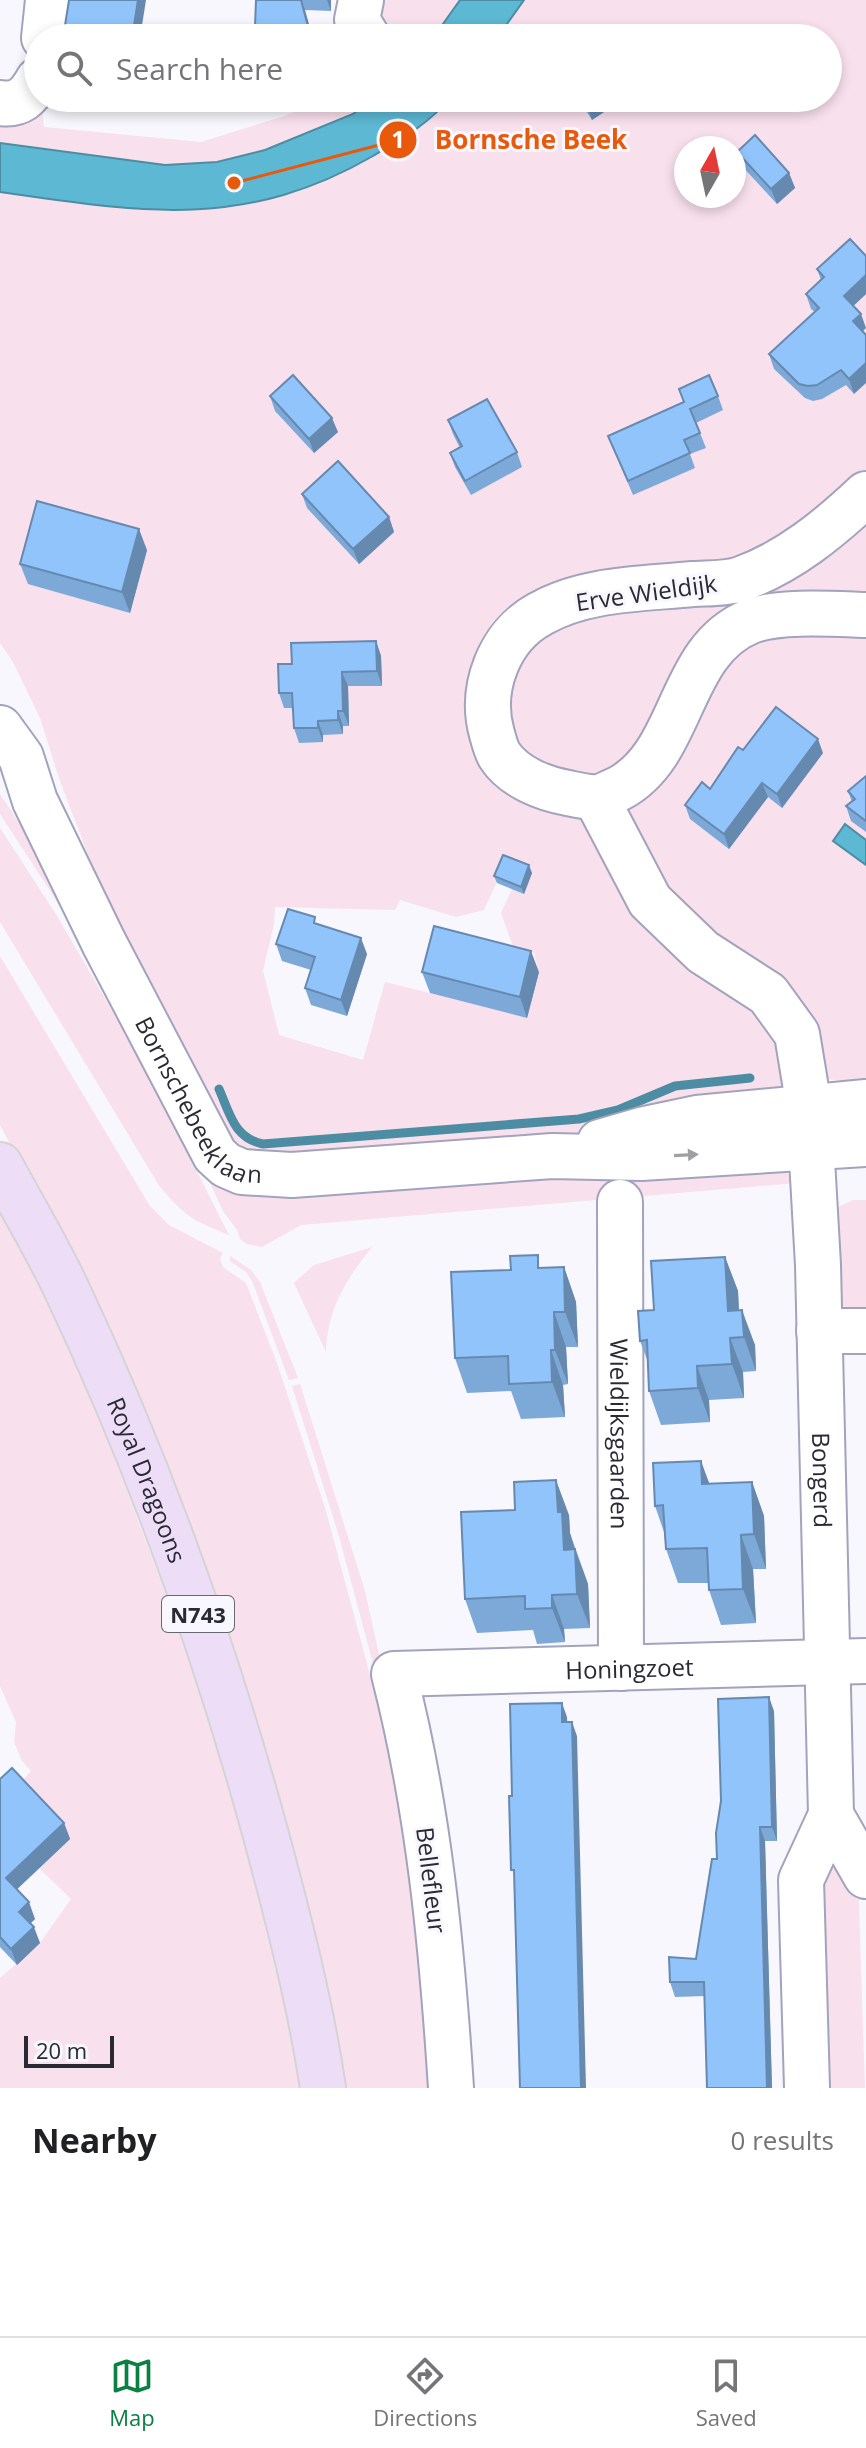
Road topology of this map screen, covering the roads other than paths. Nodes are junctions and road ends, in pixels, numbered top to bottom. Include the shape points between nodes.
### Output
1 (48, 0) edge
2 (361, 0) edge
3 (45, 24) edge
4 (359, 24) edge
5 (24, 99) edge
6 (0, 103) edge
7 (866, 494) edge
8 (739, 580) junction
9 (866, 615) edge
10 (752, 621) junction
11 (0, 728) edge
12 (17, 789) edge
13 (596, 798) junction
14 (866, 1102) edge
15 (810, 1127) junction
16 (866, 1144) edge
17 (0, 1165) edge
18 (620, 1202) dead end
19 (819, 1331) junction
20 (866, 1331) edge
21 (846, 1661) edge
22 (621, 1668) junction
23 (394, 1674) joint
24 (831, 1815) junction
25 (866, 1876) edge
26 (323, 2088) edge
27 (451, 2088) edge
28 (807, 2088) edge

1 - 3 street
2 - 4 street
5 - 6 street
7 - 8 street, Erve Wieldijk via 816,538
8 - 10 street, Erve Wieldijk
8 - 13 street, Erve Wieldijk via 599,594 557,604 513,634 489,682 489,724 498,754 524,777 554,791
9 - 10 street via 805,613
10 - 13 street via 722,638 703,660 656,755 637,778
11 - 12 street, Bornschebeeklaan via 21,757
12 - 15 street, Bornschebeeklaan via 215,1155 242,1172 292,1175 552,1156 641,1158
13 - 15 street via 650,901 703,952 768,994 797,1034
14 - 15 street, Bornschebeeklaan
15 - 16 street, Bornschebeeklaan
15 - 19 street, Bongerd
17 - 26 main road, Royal Dragoons / N743 via 66,1287 187,1581 234,1721 276,1873
18 - 22 street, Wieldijksgaarden
19 - 20 street
19 - 21 street, Bongerd
21 - 22 street, Honingzoet
21 - 24 street, Bongerd
22 - 23 street, Honingzoet
23 - 27 street, Bellefleur via 416,1770 437,1906
24 - 25 street, Bongerd
24 - 28 street, Bongerd via 801,1880

